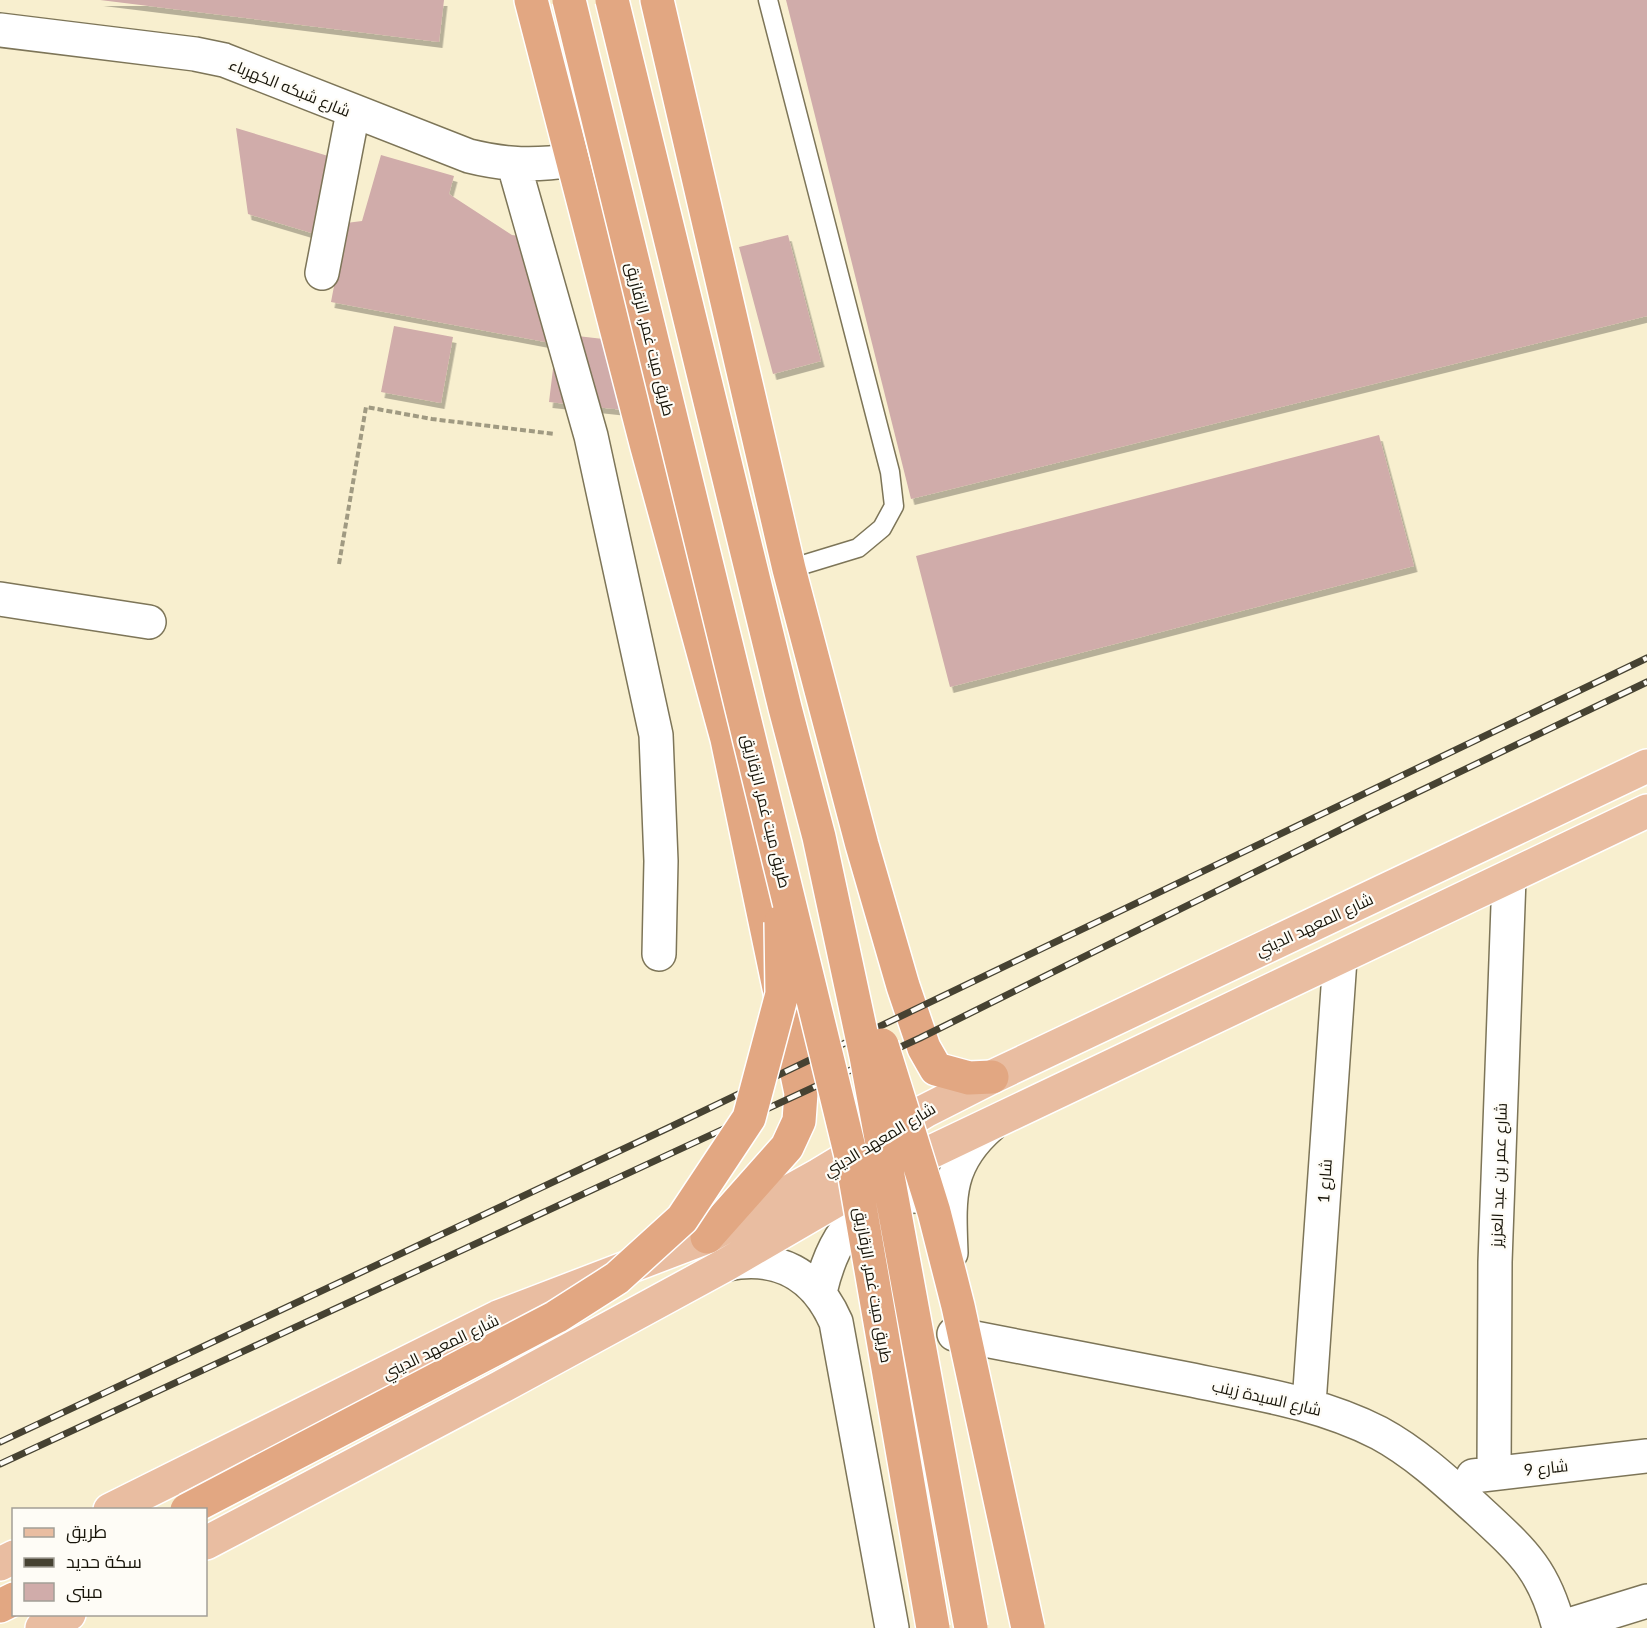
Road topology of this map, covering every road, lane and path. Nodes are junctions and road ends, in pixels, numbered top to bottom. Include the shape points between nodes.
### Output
1 (531, 0) edge
2 (569, 0) edge
3 (612, 0) edge
4 (657, 0) edge
5 (768, 0) edge
6 (0, 30) edge
7 (353, 112) junction
8 (572, 160) junction
9 (514, 165) junction
10 (322, 273) dead end
11 (591, 438) junction
12 (339, 564) dead end
13 (789, 569) junction
14 (0, 599) edge
15 (149, 622) dead end
16 (1647, 766) edge
17 (1647, 811) edge
18 (769, 822) junction
19 (1509, 878) junction
20 (843, 949) junction
21 (659, 954) dead end
22 (1340, 959) junction
23 (992, 1077) junction
24 (992, 1125) junction
25 (950, 1200) junction
26 (707, 1236) junction
27 (727, 1264) junction
28 (820, 1292) junction
29 (954, 1334) junction
30 (1309, 1404) junction
31 (1647, 1456) edge
32 (1494, 1473) junction
33 (1444, 1479) junction
34 (112, 1508) edge
35 (190, 1508) edge
36 (207, 1542) edge
37 (1647, 1601) edge
38 (65, 1616) edge
39 (42, 1628) edge
40 (892, 1628) edge
41 (933, 1628) edge
42 (971, 1628) edge
43 (1028, 1628) edge
44 (1034, 1628) edge
45 (1559, 1628) edge

1 - 8 highway, طريق ميت غمر, الزقازيق
2 - 18 highway, طريق ميت غمر, الزقازيق, bridge
3 - 20 highway, طريق ميت غمر, الزقازيق, bridge via 819,837
4 - 13 highway
5 - 13 lane via 890,472 894,506 882,528 858,548
6 - 7 street, شارع شبكه الكهرباء via 224,60
7 - 9 street, شارع شبكه الكهرباء via 469,156
7 - 10 street
8 - 9 street, شارع شبكه الكهرباء
8 - 26 highway, طريق ميت غمر, الزقازيق via 727,739 801,1093 799,1121 787,1147
9 - 11 street
11 - 12 path via 366,407
11 - 21 street via 656,735 661,861
13 - 23 highway via 862,845 924,1048 936,1069 969,1078
14 - 15 street
16 - 23 main road, شارع المعهد الديني
17 - 19 main road, شارع المعهد الديني
18 - 35 highway, bridge via 782,928 782,994 749,1118 682,1219 617,1278 556,1317
18 - 41 highway, طريق ميت غمر, الزقازيق, bridge via 852,1160
19 - 22 main road, شارع المعهد الديني
19 - 32 street, شارع عمر بن عبد العزيز via 1495,1262
20 - 42 highway, طريق ميت غمر, الزقازيق, bridge
20 - 43 highway, bridge via 882,1046 934,1212
22 - 24 main road, شارع المعهد الديني
22 - 30 street, شارع 1
23 - 26 main road, شارع المعهد الديني
24 - 25 street via 966,1151 952,1184
24 - 27 main road, شارع المعهد الديني via 868,1182
25 - 28 street via 910,1196 872,1207 842,1233 832,1251
25 - 29 street
26 - 34 main road, شارع المعهد الديني via 498,1317
27 - 28 street via 761,1260 783,1266 803,1276
27 - 36 main road, شارع المعهد الديني
28 - 40 street via 836,1322
29 - 30 street, شارع السيدة زينب
29 - 44 street
30 - 33 street, شارع السيدة زينب via 1381,1434
31 - 32 street, شارع 9
32 - 33 street, شارع 9
33 - 45 street, شارع السيدة زينب via 1533,1564 1552,1597
37 - 45 street
38 - 39 main road

